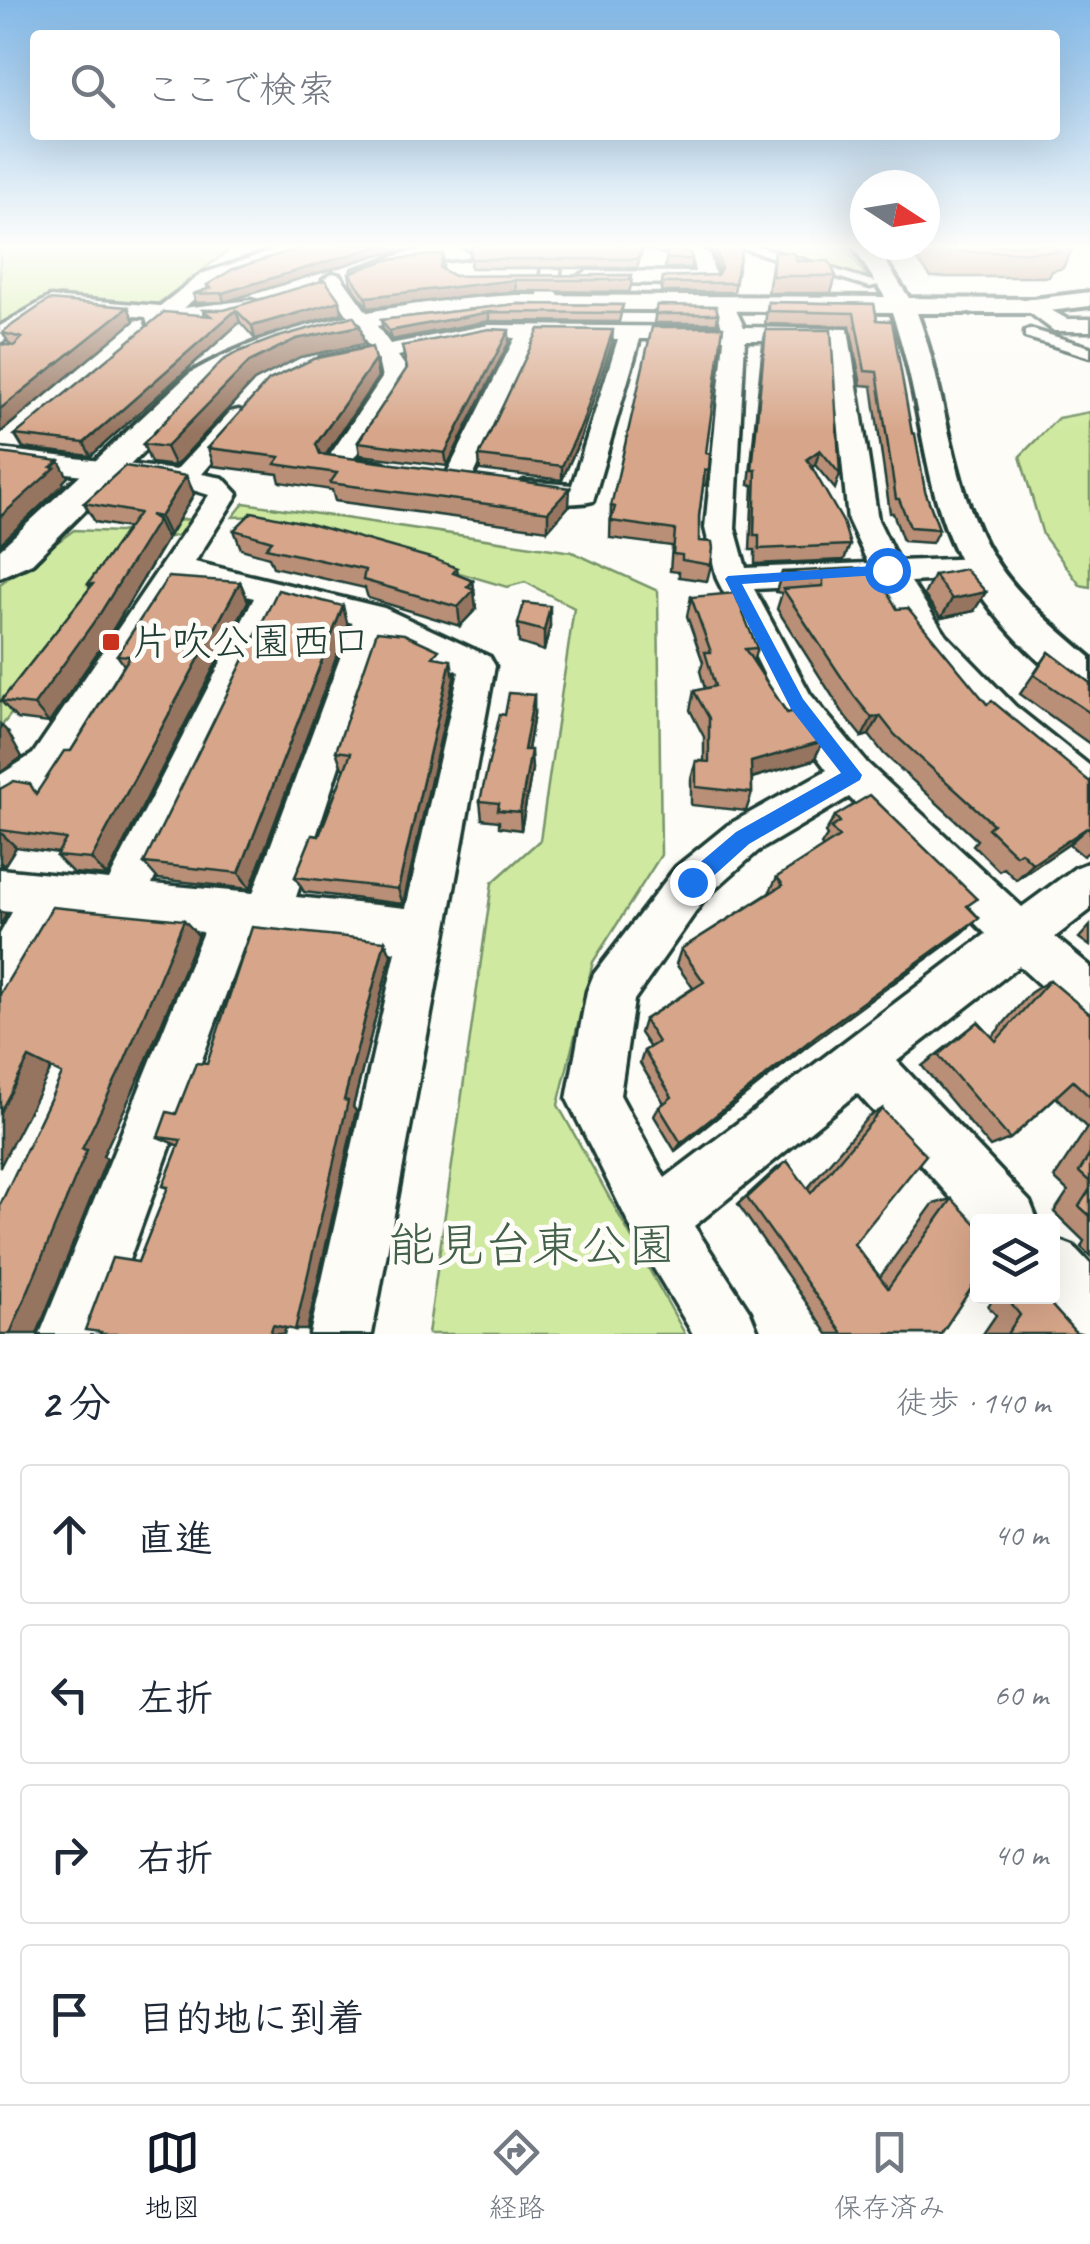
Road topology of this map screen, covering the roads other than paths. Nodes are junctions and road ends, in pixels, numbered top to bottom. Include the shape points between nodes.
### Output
1 (42, 307) edge
2 (99, 307) edge
3 (171, 307) edge
4 (244, 307) edge
5 (350, 307) edge
6 (450, 307) edge
7 (726, 307) edge
8 (905, 307) edge
9 (1036, 307) edge
10 (163, 314) junction
11 (368, 324) junction
12 (1090, 326) edge
13 (530, 330) junction
14 (631, 332) junction
15 (734, 332) junction
16 (1030, 334) dead end
17 (0, 336) edge
18 (133, 338) edge
19 (385, 352) junction
20 (1090, 352) edge
21 (309, 366) edge
22 (252, 402) edge
23 (5, 448) edge
24 (107, 470) junction
25 (406, 474) edge
26 (183, 479) junction
27 (0, 565) edge
28 (177, 568) junction
29 (981, 568) junction
30 (887, 570) junction
31 (733, 579) junction
32 (274, 592) junction
33 (372, 616) junction
34 (1090, 681) edge
35 (853, 775) junction
36 (1090, 789) edge
37 (0, 796) edge
38 (1090, 883) edge
39 (0, 890) edge
40 (47, 894) junction
41 (121, 902) junction
42 (251, 914) junction
43 (424, 932) junction
44 (1022, 938) junction
45 (0, 980) edge
46 (1090, 998) edge
47 (860, 1058) junction
48 (1003, 1214) edge
49 (657, 1220) junction
50 (1060, 1276) edge
51 (1090, 1308) edge
52 (70, 1334) edge
53 (342, 1334) edge
54 (728, 1334) edge

1 - 17 street
2 - 10 street
3 - 10 street
4 - 10 street
5 - 11 street
6 - 11 street
7 - 15 street
8 - 29 street via 956,514
9 - 12 street via 1062,326
10 - 18 street
11 - 19 street
11 - 24 street via 274,343 225,364 199,380
13 - 14 street
13 - 14 street via 448,480 582,495
13 - 19 street via 489,331
14 - 15 street
15 - 30 street via 840,334 863,520
15 - 31 street via 720,528
16 - 20 street
19 - 21 street
19 - 25 street via 394,378 337,464
22 - 26 street
23 - 24 street
24 - 26 street
24 - 27 street
26 - 28 street via 213,484 224,494
28 - 32 street
28 - 37 street via 47,766
29 - 30 street
29 - 34 street via 1040,639
30 - 31 street
30 - 36 street via 934,644 1002,716
31 - 35 street via 797,704
32 - 33 street
32 - 41 street
33 - 42 street
33 - 43 street via 478,666
35 - 44 street
35 - 49 street via 742,838 692,882 612,991 593,1100
38 - 44 street
39 - 40 street
40 - 41 street
40 - 45 street
41 - 42 street
42 - 43 street
42 - 52 street
43 - 53 street
44 - 46 street
44 - 47 street
47 - 48 street
47 - 49 street
49 - 54 street
50 - 51 street

